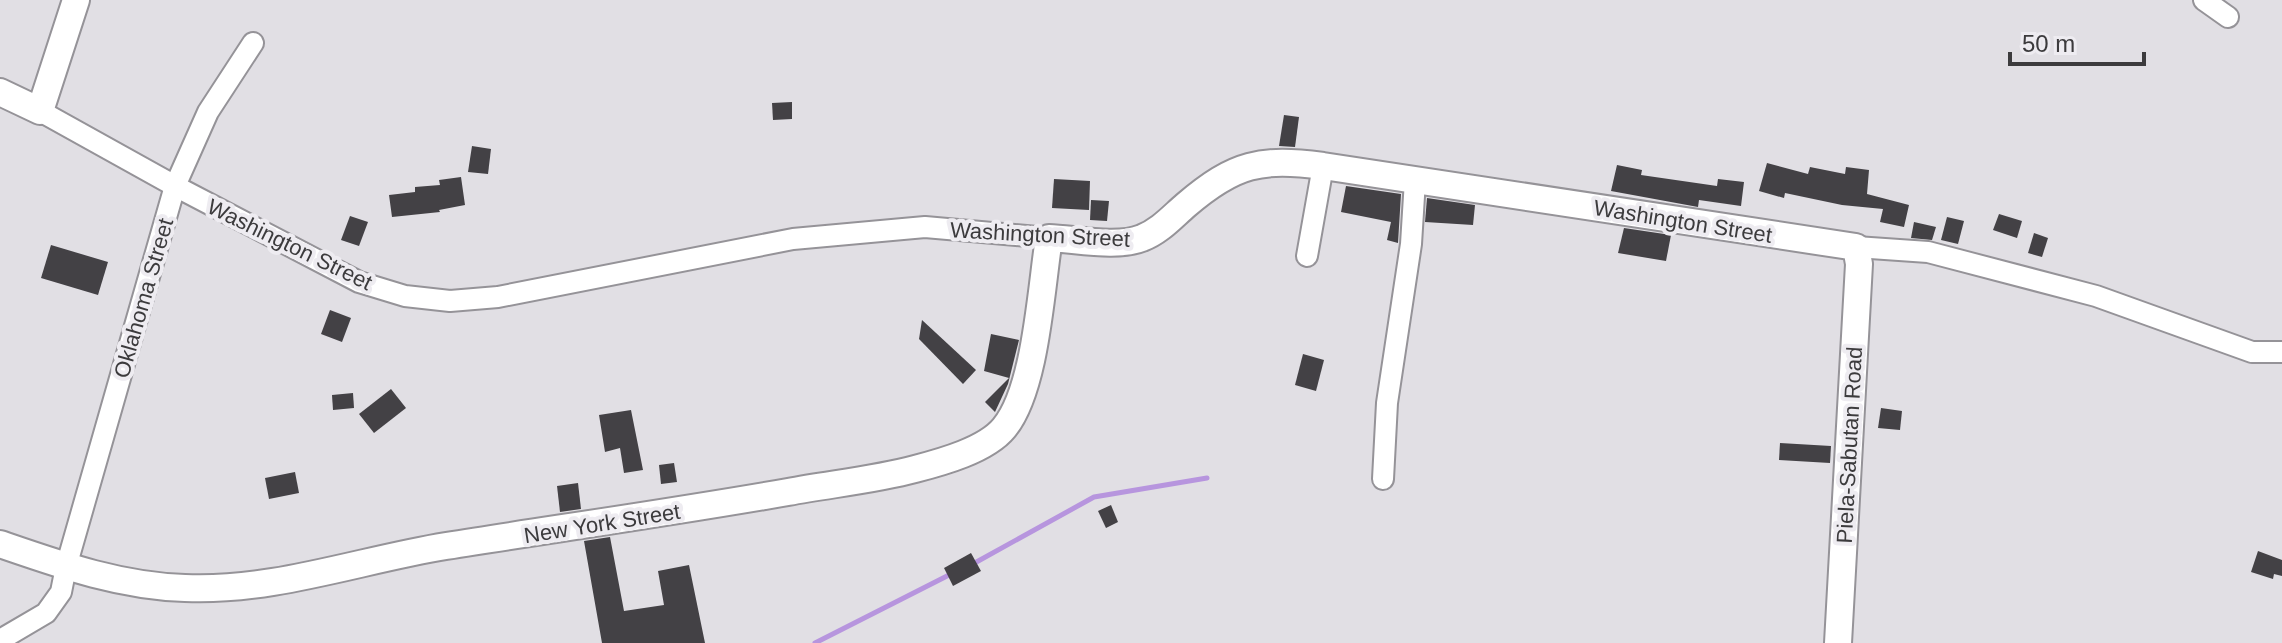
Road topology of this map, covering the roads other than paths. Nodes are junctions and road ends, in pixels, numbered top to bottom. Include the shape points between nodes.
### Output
1 (76, 0) edge
2 (2204, 0) edge
3 (2228, 17) dead end
4 (253, 43) dead end
5 (0, 92) edge
6 (40, 111) junction
7 (1323, 166) junction
8 (1415, 180) junction
9 (175, 186) junction
10 (1049, 238) junction
11 (1856, 247) junction
12 (1307, 256) dead end
13 (2282, 352) edge
14 (1383, 479) dead end
15 (0, 544) edge
16 (66, 567) junction
17 (0, 640) edge
18 (1838, 643) edge

1 - 6 street
2 - 3 street
4 - 9 street, Oklahoma Street via 208,112
5 - 6 street, Washington Street
6 - 9 street, Washington Street
7 - 8 street, Washington Street
7 - 10 street, Washington Street via 1272,161 1239,169 1139,239
7 - 12 street
8 - 11 street, Washington Street
8 - 14 street via 1411,244 1387,403
9 - 10 street, Washington Street via 359,282 405,296 450,301 498,297 793,239 925,227
9 - 16 street, Oklahoma Street
10 - 16 street, New York Street via 1023,393 1003,429 971,451 914,469 444,546 254,585 187,588 126,583
11 - 13 street, Washington Street via 1928,252 2096,296 2252,352
11 - 18 street, Piela-Sabutan Road
15 - 16 street, New York Street
16 - 17 street, Oklahoma Street via 61,592 46,613

